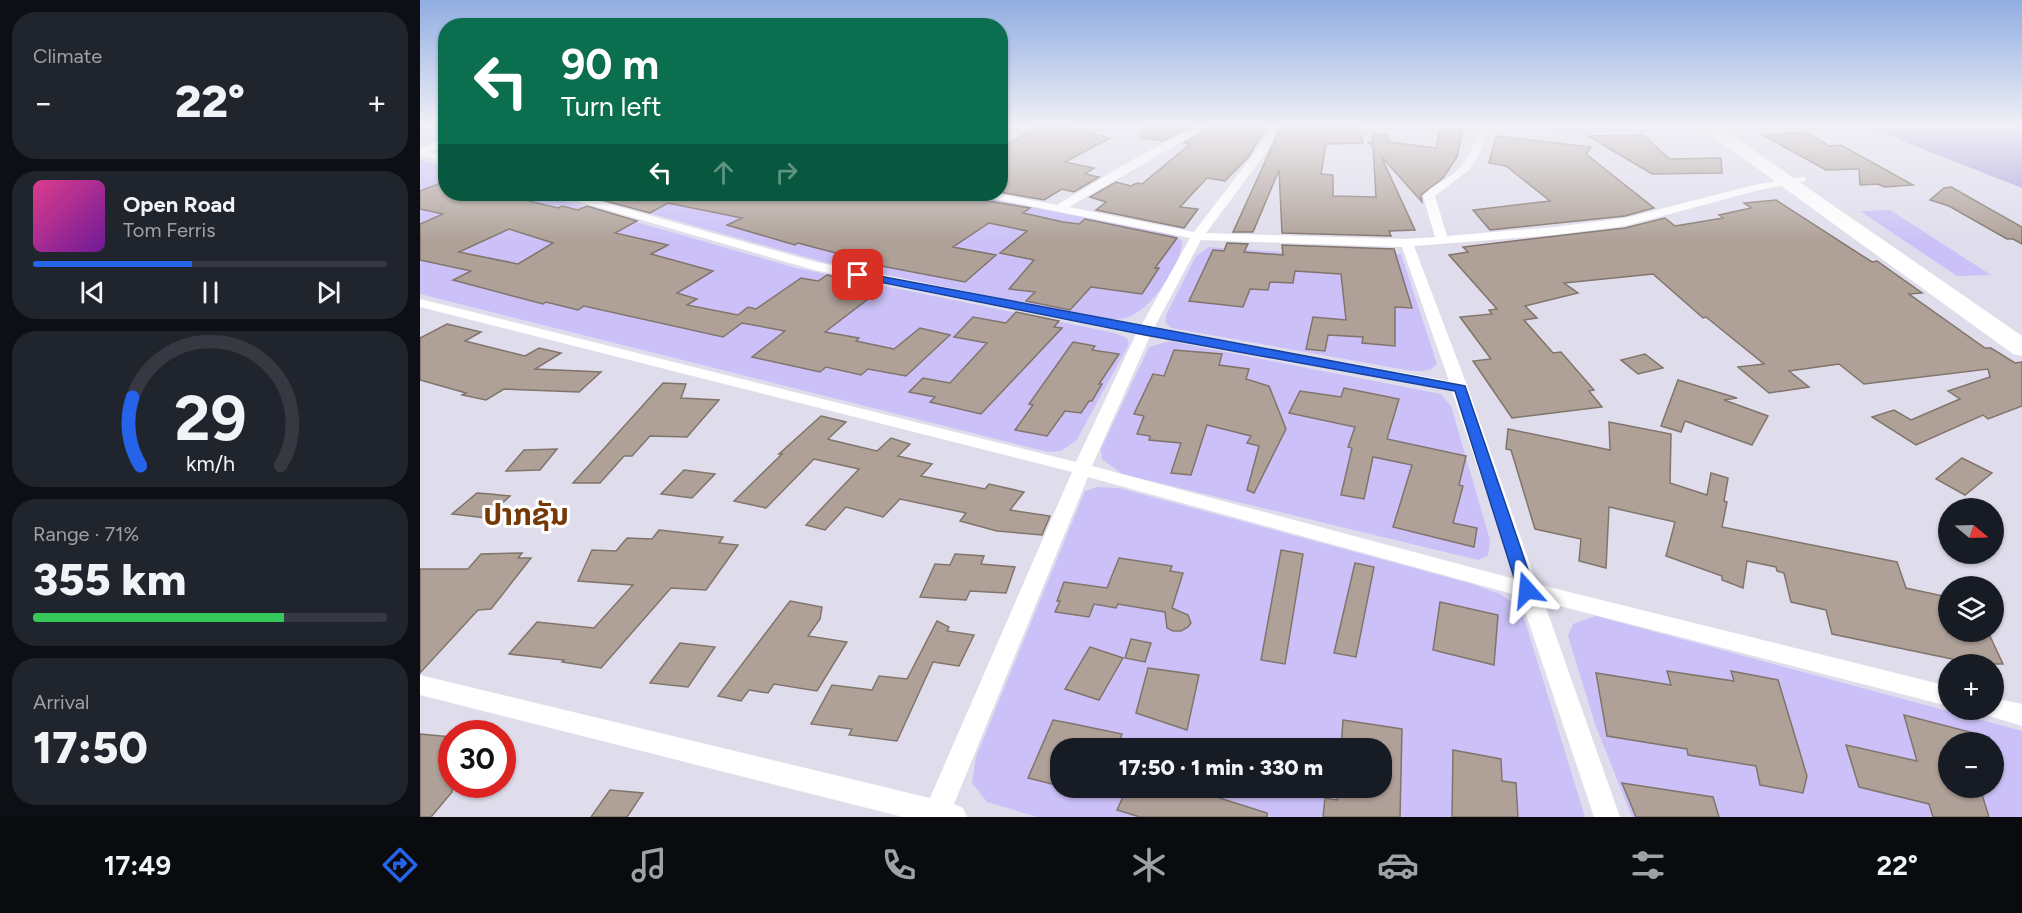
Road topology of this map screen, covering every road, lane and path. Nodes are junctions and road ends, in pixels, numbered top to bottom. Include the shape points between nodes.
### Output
1 (1131, 165) edge
2 (1251, 165) edge
3 (1468, 165) edge
4 (1769, 165) edge
5 (1774, 165) edge
6 (1794, 180) junction
7 (1008, 199) edge
8 (587, 201) edge
9 (1058, 209) junction
10 (1197, 236) junction
11 (1442, 240) junction
12 (1407, 243) junction
13 (420, 303) edge
14 (2022, 330) edge
15 (1145, 331) junction
16 (2022, 348) edge
17 (1460, 388) junction
18 (1082, 469) junction
19 (1527, 590) junction
20 (420, 685) edge
21 (1938, 693) edge
22 (2004, 710) edge
23 (2022, 715) edge
24 (942, 815) edge
25 (1607, 817) edge

1 - 9 street
2 - 10 street
3 - 11 street via 1429,196
4 - 6 highway
5 - 6 highway
6 - 11 street via 1624,222
6 - 14 highway
6 - 16 highway
7 - 9 street
8 - 15 street via 814,266
9 - 10 street
10 - 12 street
10 - 15 street
11 - 12 street
12 - 17 street
13 - 18 street
15 - 17 street
15 - 18 street
17 - 19 street
18 - 19 street
18 - 24 street
19 - 21 street
19 - 25 street
20 - 24 street
22 - 23 street

